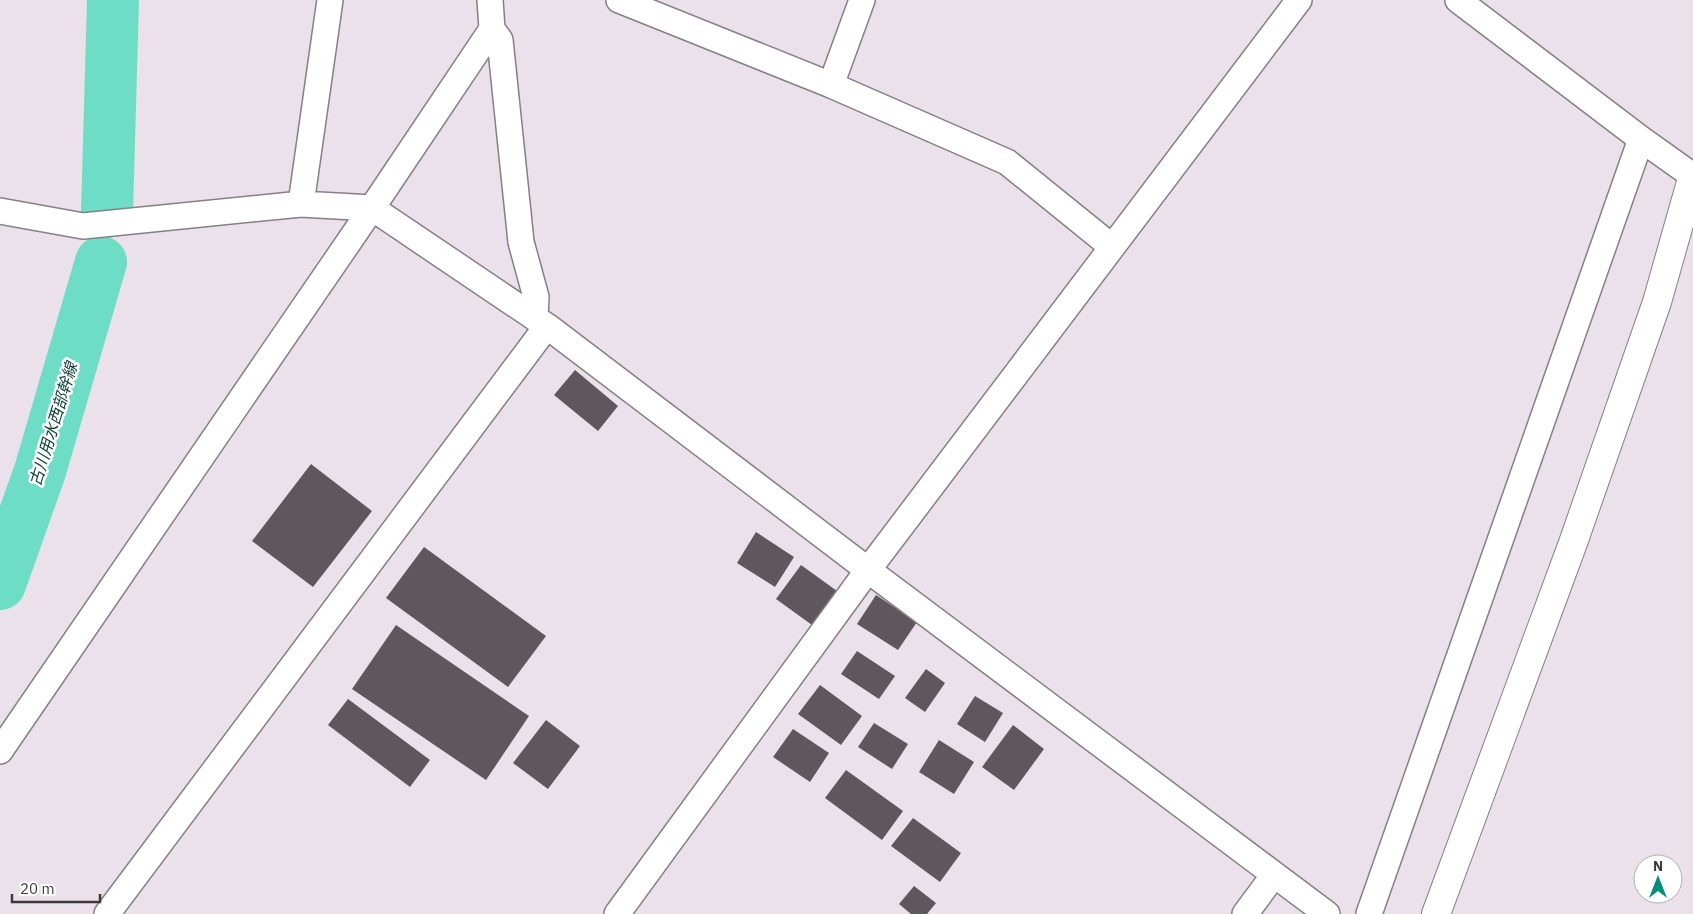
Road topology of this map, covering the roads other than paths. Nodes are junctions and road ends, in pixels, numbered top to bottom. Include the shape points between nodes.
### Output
1 (330, 0) edge
2 (490, 0) edge
3 (619, 0) edge
4 (862, 0) edge
5 (1299, 0) edge
6 (1458, 0) edge
7 (492, 29) junction
8 (831, 85) junction
9 (1640, 140) junction
10 (1693, 176) edge
11 (300, 204) junction
12 (372, 208) junction
13 (0, 211) edge
14 (1112, 247) junction
15 (541, 322) junction
16 (868, 570) junction
17 (0, 751) edge
18 (1274, 875) junction
19 (107, 914) edge
20 (617, 914) edge
21 (1245, 914) edge
22 (1327, 914) edge
23 (1369, 914) edge
24 (1436, 914) edge

1 - 11 street
2 - 7 street
3 - 8 street
4 - 8 street
5 - 14 street
6 - 9 street
7 - 12 street
7 - 15 street via 500,40 520,242
8 - 14 street via 1008,162
9 - 10 street
9 - 23 street
10 - 24 street via 1657,302
11 - 12 street
11 - 13 street via 82,226
12 - 15 street
12 - 17 street
14 - 16 street
15 - 16 street
15 - 19 street
16 - 18 street
16 - 20 street
18 - 21 street
18 - 22 street

